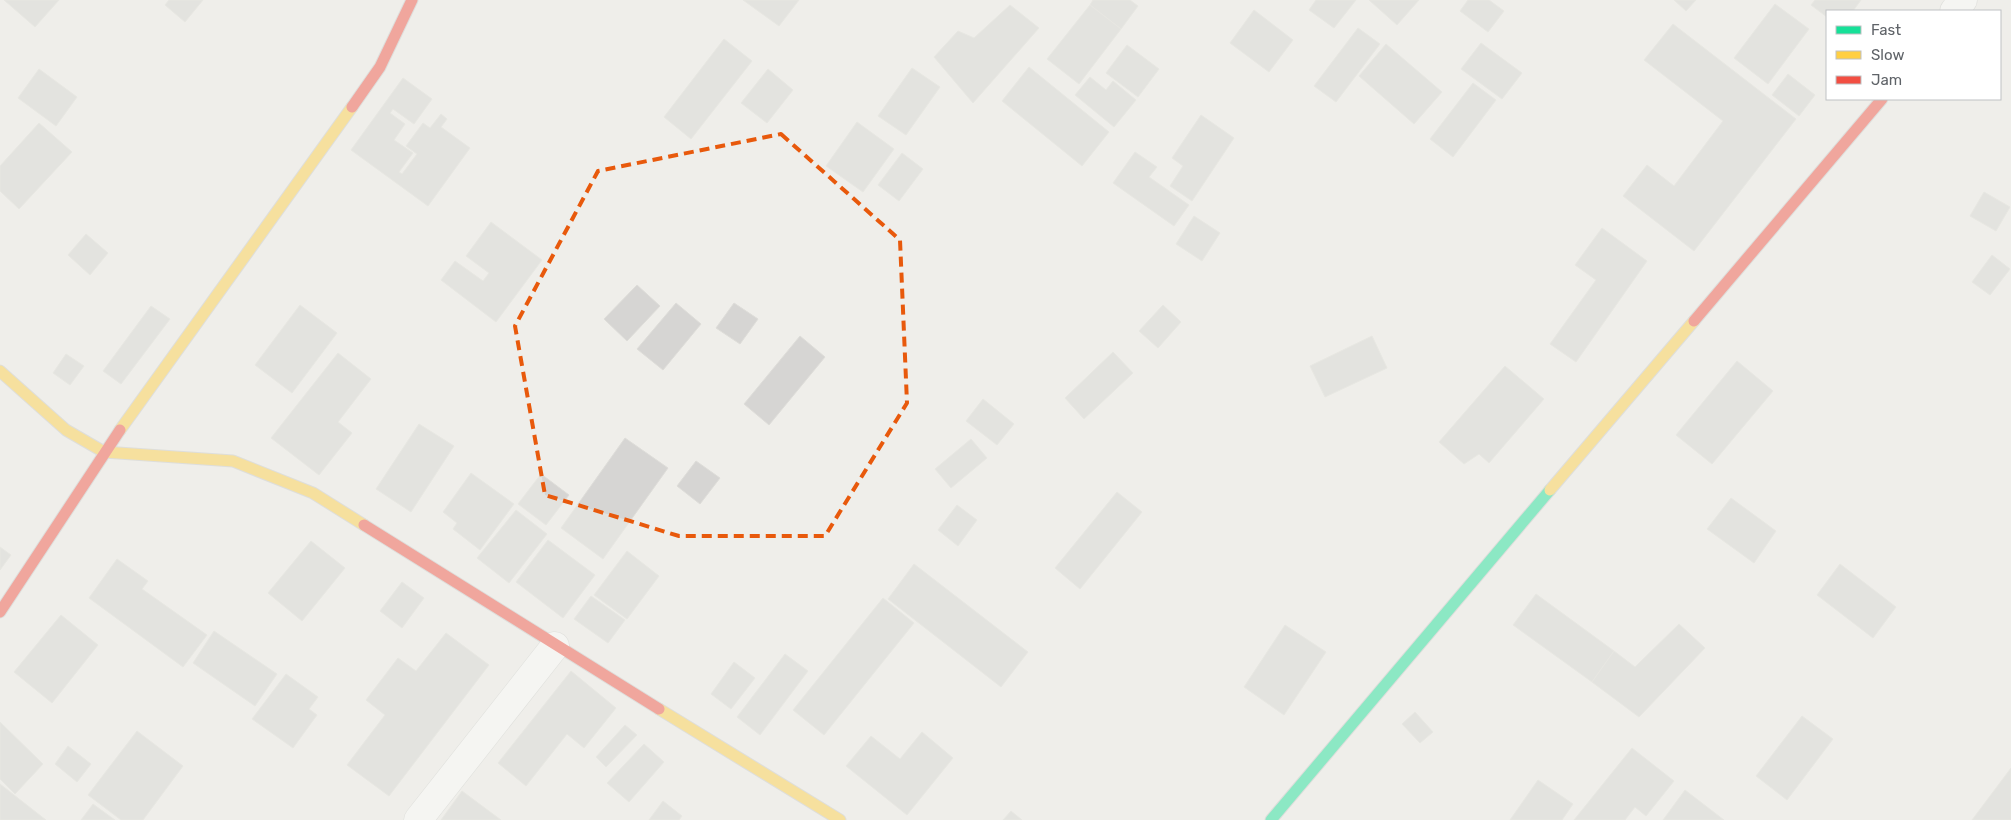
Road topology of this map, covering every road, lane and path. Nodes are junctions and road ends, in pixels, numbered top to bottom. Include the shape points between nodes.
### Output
1 (412, 0) edge
2 (1963, 0) edge
3 (1955, 10) edge
4 (1881, 100) edge
5 (0, 371) edge
6 (104, 452) junction
7 (0, 612) edge
8 (555, 646) junction
9 (418, 820) edge
10 (840, 820) edge
11 (1271, 820) edge

1 - 6 street via 380,67
2 - 3 street
4 - 11 street
5 - 6 street via 66,430
6 - 7 street
6 - 8 street via 233,461 313,493
8 - 9 street
8 - 10 street

